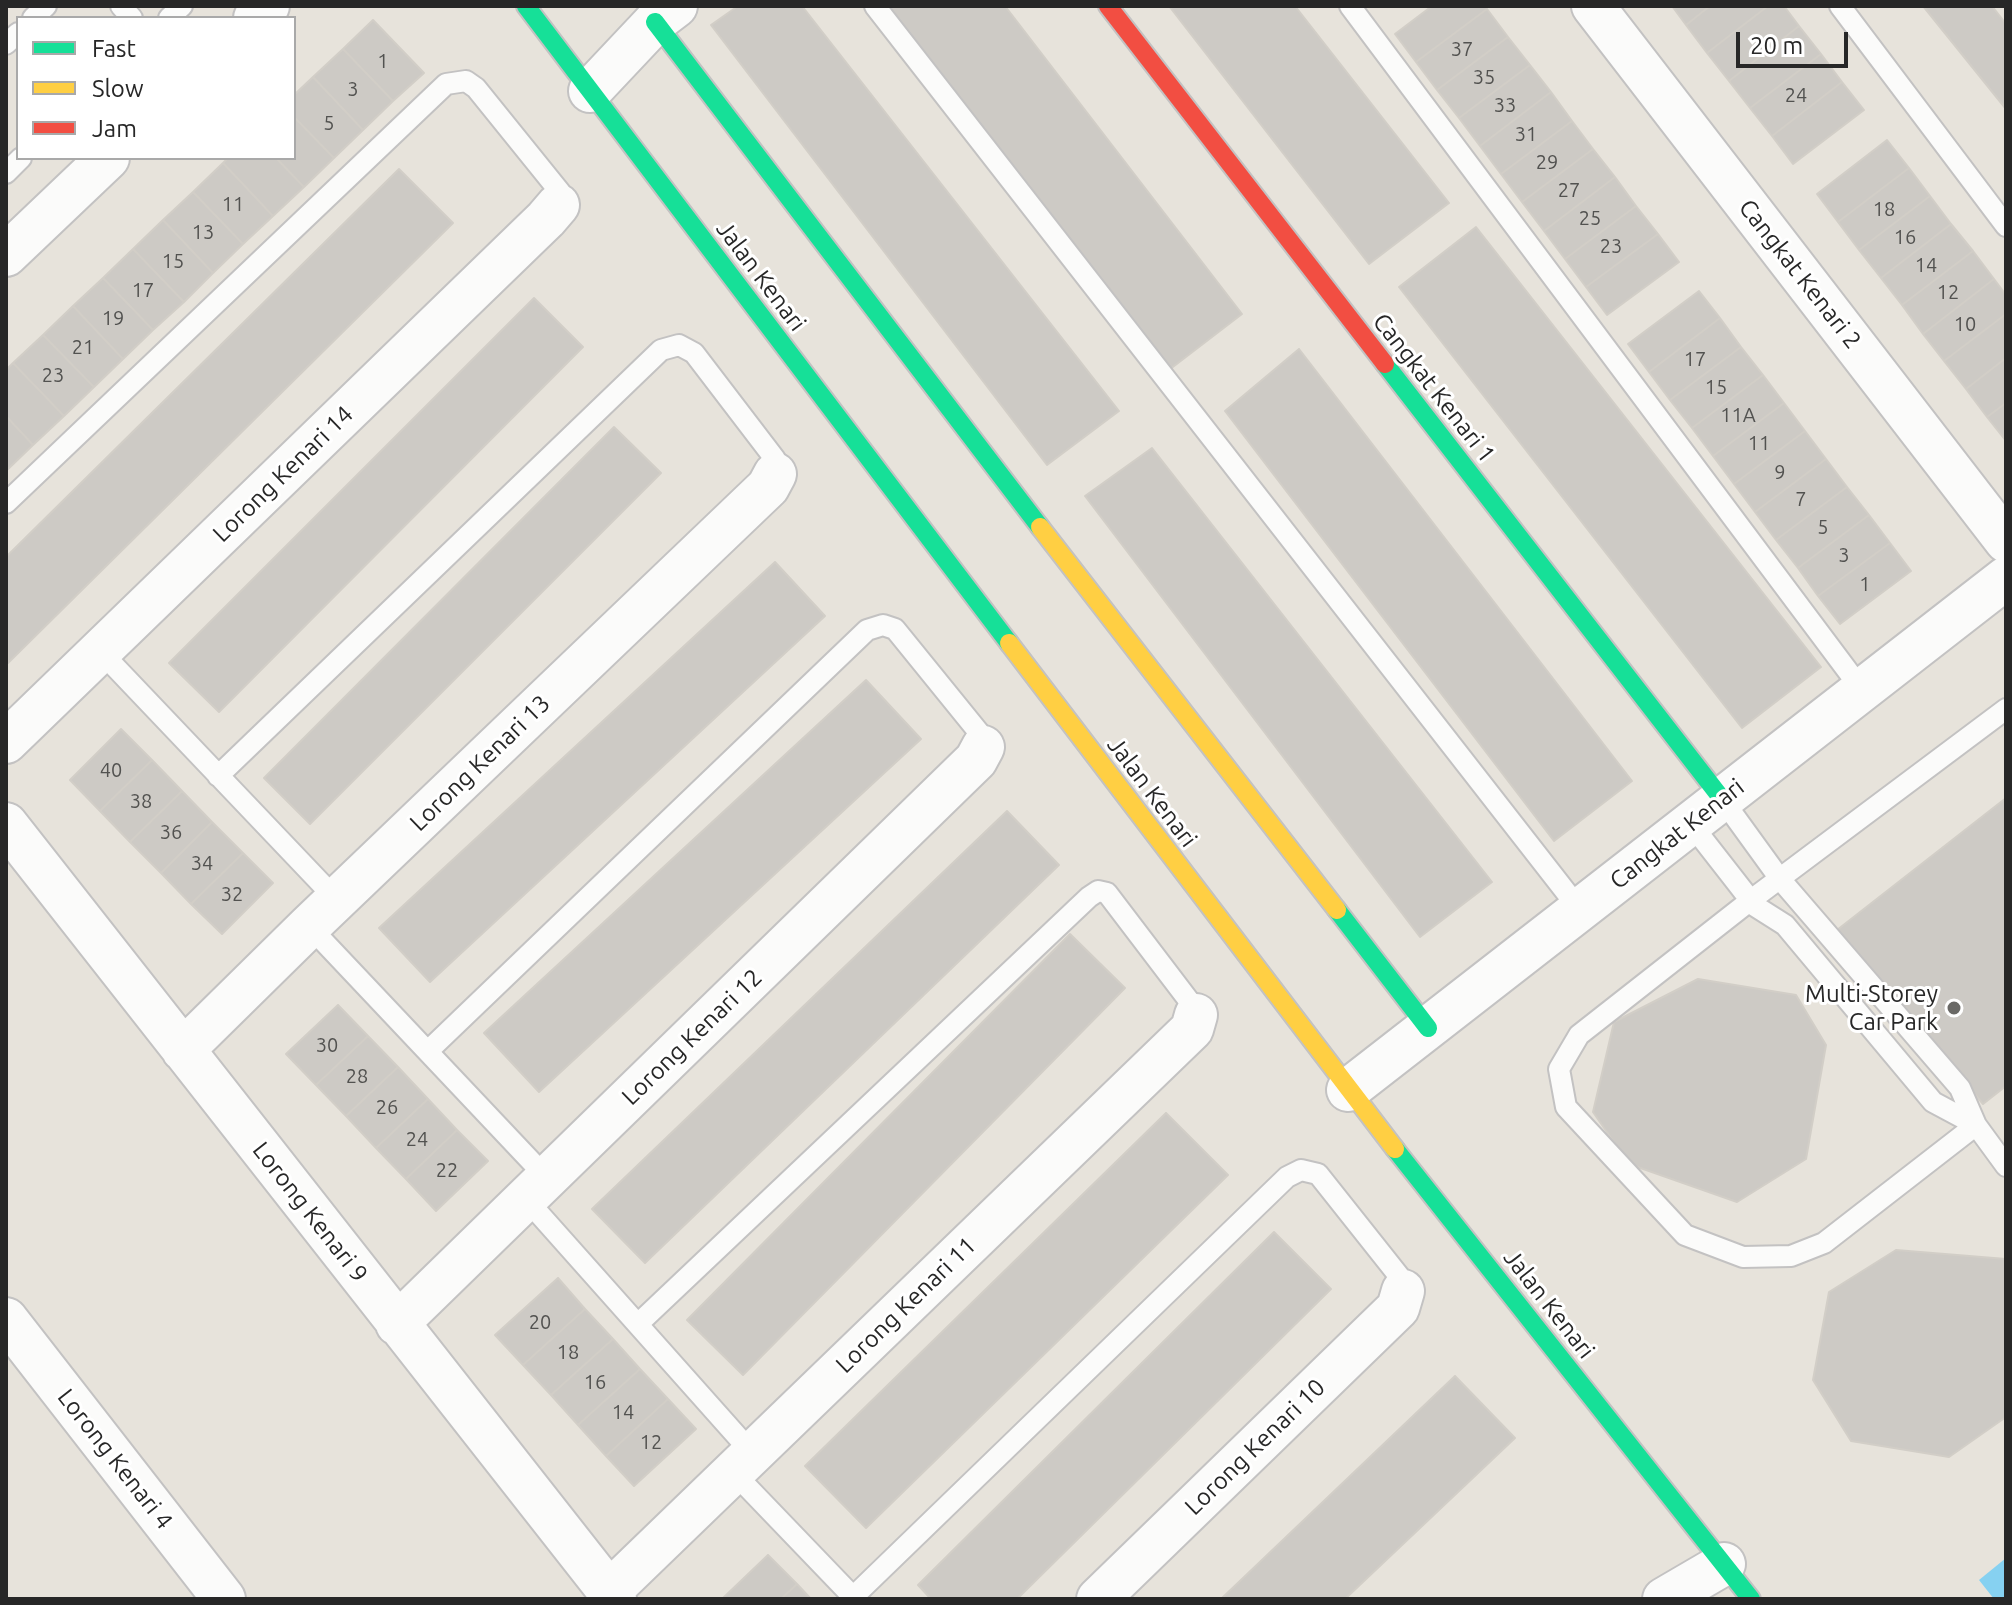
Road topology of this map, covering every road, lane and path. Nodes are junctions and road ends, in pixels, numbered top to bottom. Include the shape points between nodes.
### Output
1 (526, 6) edge
2 (875, 6) edge
3 (1108, 6) edge
4 (1350, 6) edge
5 (1593, 6) edge
6 (1840, 6) edge
7 (666, 14) edge
8 (590, 91) junction
9 (106, 160) edge
10 (558, 205) joint
11 (2006, 226) edge
12 (6, 255) edge
13 (775, 474) joint
14 (6, 503) edge
15 (2006, 541) edge
16 (2006, 578) edge
17 (100, 651) junction
18 (1862, 690) junction
19 (2006, 709) edge
20 (6, 742) edge
21 (983, 747) joint
22 (218, 776) junction
23 (1707, 812) junction
24 (6, 824) edge
25 (1780, 879) junction
26 (1751, 900) junction
27 (1580, 910) junction
28 (323, 913) junction
29 (1196, 1015) joint
30 (1428, 1028) junction
31 (183, 1050) junction
32 (428, 1051) junction
33 (1348, 1090) junction
34 (1976, 1125) junction
35 (2006, 1166) edge
36 (537, 1189) junction
37 (1403, 1291) joint
38 (6, 1319) edge
39 (397, 1324) junction
40 (638, 1324) junction
41 (743, 1463) junction
42 (1724, 1564) junction
43 (612, 1595) edge
44 (854, 1598) edge
45 (224, 1599) edge
46 (1098, 1599) edge
47 (1664, 1599) edge
48 (1751, 1599) edge

1 - 8 street, Jalan Kenari
2 - 27 lane
3 - 23 street, Cangkat Kenari 1
4 - 18 lane
5 - 15 street, Cangkat Kenari 2
6 - 11 lane
7 - 8 street
7 - 30 street via 1024,506
8 - 33 street, Jalan Kenari
9 - 12 street
10 - 14 lane via 560,192 476,88 466,81 446,84
10 - 17 street, Lorong Kenari 14
13 - 22 lane via 775,459 694,353 679,345 661,350
13 - 28 street, Lorong Kenari 13 via 768,487
16 - 18 street, Cangkat Kenari
17 - 20 street, Lorong Kenari 14
17 - 22 lane
18 - 23 street, Cangkat Kenari
19 - 25 lane
21 - 32 lane via 981,735 895,629 883,625 867,630
21 - 36 street, Lorong Kenari 12 via 976,760
22 - 28 lane
23 - 25 lane
23 - 26 lane
23 - 27 street, Cangkat Kenari
24 - 31 street, Lorong Kenari 9
25 - 26 lane
25 - 34 lane via 1960,1088
26 - 34 lane via 1785,925 1933,1102
26 - 34 lane via 1579,1035 1559,1069 1566,1107 1685,1235 1743,1257 1791,1256 1824,1243
27 - 30 street, Cangkat Kenari
28 - 31 street, Lorong Kenari 13
28 - 32 lane
29 - 40 lane via 1107,893 1098,891
29 - 41 street, Lorong Kenari 11 via 1192,1029
30 - 33 street, Cangkat Kenari
31 - 39 street, Lorong Kenari 9
32 - 36 lane
33 - 42 street, Jalan Kenari
34 - 35 lane
36 - 39 street, Lorong Kenari 12
36 - 40 lane
37 - 44 lane via 1399,1276 1318,1174 1301,1170 1287,1177
37 - 46 street, Lorong Kenari 10 via 1398,1308
38 - 45 street, Lorong Kenari 4
39 - 43 street, Lorong Kenari 9
40 - 41 lane
41 - 43 street, Lorong Kenari 11
41 - 44 lane
42 - 47 street
42 - 48 street, Jalan Kenari

